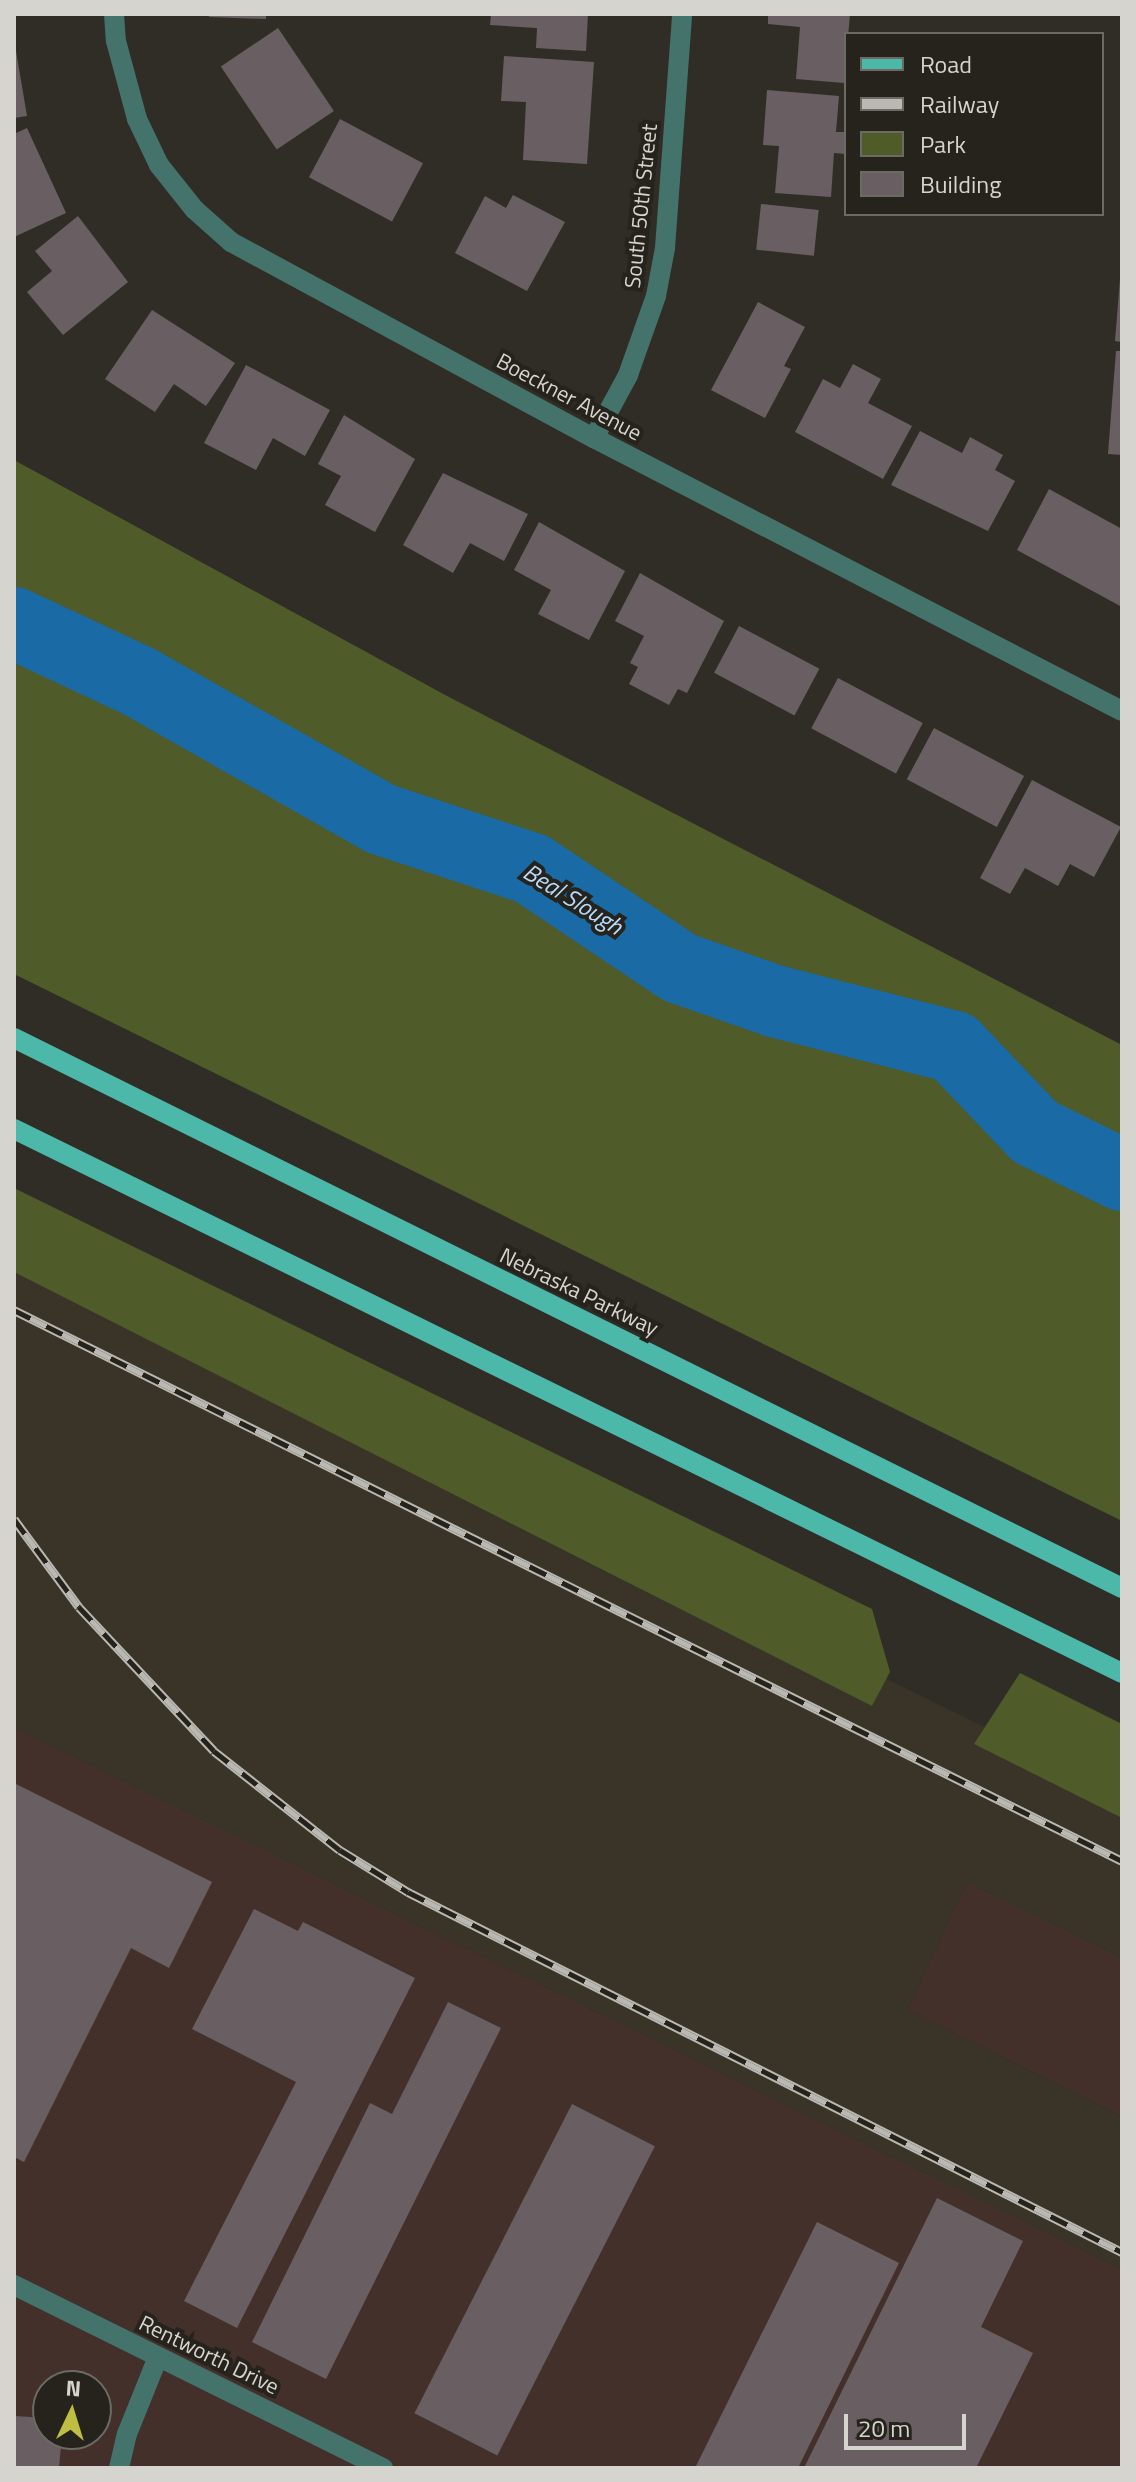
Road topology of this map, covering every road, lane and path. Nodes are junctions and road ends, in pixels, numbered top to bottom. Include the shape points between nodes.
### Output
1 (114, 14) edge
2 (682, 14) edge
3 (594, 438) junction
4 (1122, 711) edge
5 (14, 1038) edge
6 (14, 1129) edge
7 (1122, 1588) edge
8 (1122, 1673) edge
9 (14, 2285) edge
10 (158, 2357) junction
11 (119, 2468) edge
12 (383, 2468) edge

1 - 3 street, Boeckner Avenue via 137,119 159,165 194,209 231,242
2 - 3 street, South 50th Street via 665,248 656,296 628,375
3 - 4 street, Boeckner Avenue
5 - 7 main road, Nebraska Parkway
6 - 8 main road
9 - 10 street, Rentworth Drive
10 - 11 street
10 - 12 street, Rentworth Drive

